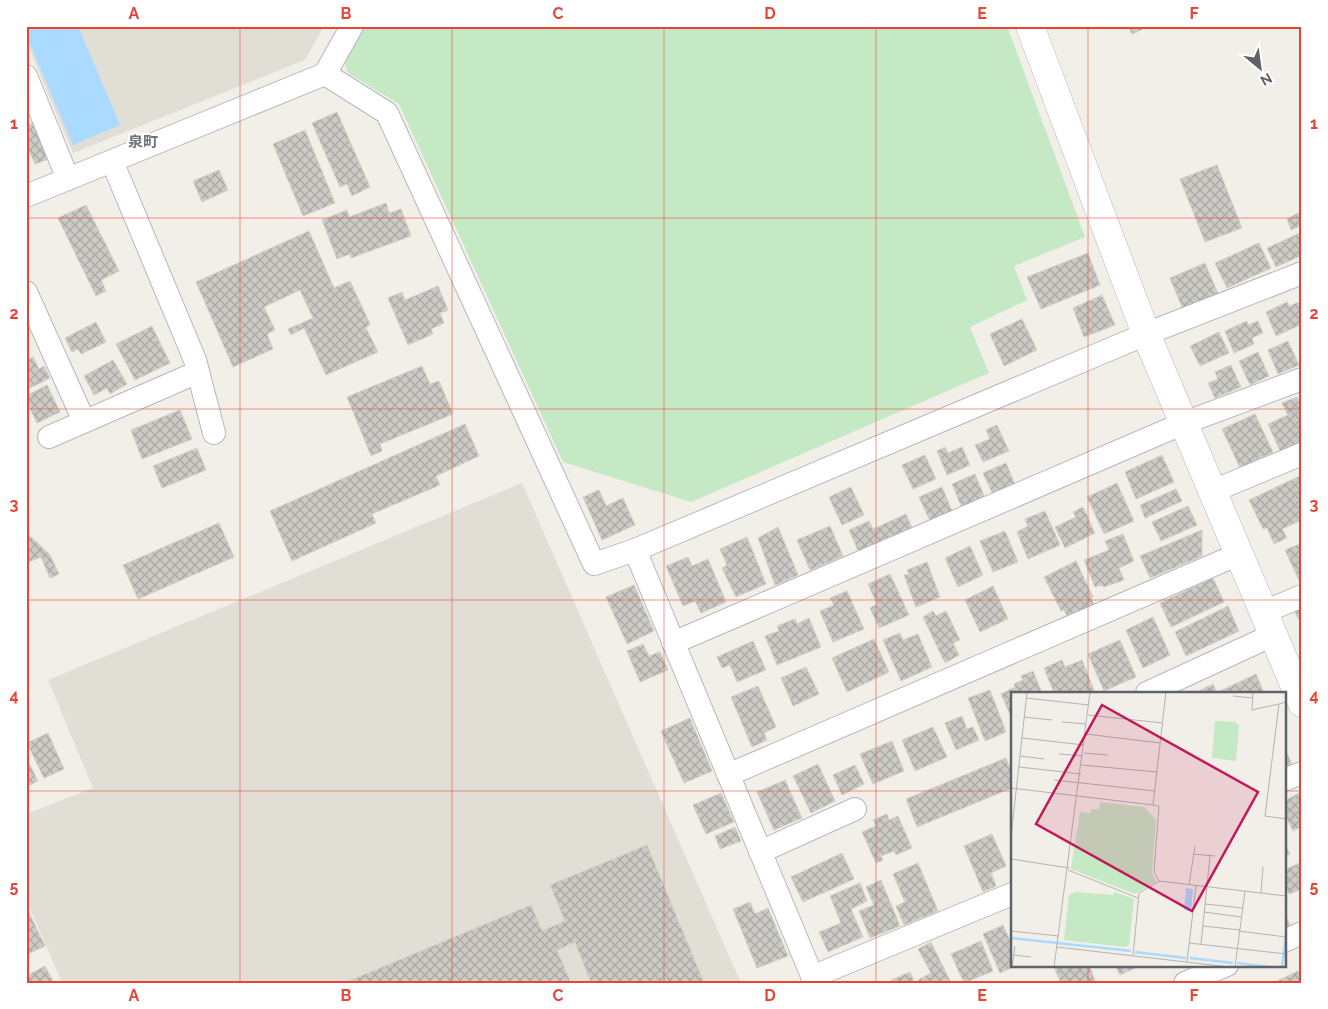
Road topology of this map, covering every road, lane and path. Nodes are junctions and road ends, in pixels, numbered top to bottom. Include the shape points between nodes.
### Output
1 (352, 26) edge
2 (1030, 26) edge
3 (325, 74) junction
4 (26, 76) edge
5 (112, 160) junction
6 (68, 179) junction
7 (26, 196) edge
8 (1302, 273) edge
9 (26, 292) edge
10 (1146, 334) junction
11 (198, 372) junction
12 (1302, 378) edge
13 (84, 421) junction
14 (1184, 423) junction
15 (214, 433) dead end
16 (49, 436) dead end
17 (1302, 454) edge
18 (1212, 491) junction
19 (635, 550) junction
20 (1239, 554) junction
21 (1302, 596) edge
22 (1268, 624) junction
23 (673, 643) junction
24 (1149, 692) edge
25 (1300, 695) edge
26 (1302, 773) edge
27 (728, 774) junction
28 (1286, 779) edge
29 (855, 808) dead end
30 (760, 852) junction
31 (1011, 894) edge
32 (1302, 934) edge
33 (1286, 940) edge
34 (1224, 966) edge
35 (814, 980) edge
36 (1185, 983) edge

1 - 3 street
2 - 10 street
3 - 5 street
3 - 19 street via 387,114 594,564
4 - 6 street
5 - 6 street
5 - 11 street
6 - 7 street
8 - 10 street
9 - 13 street
10 - 14 street
10 - 19 street
11 - 13 street
11 - 15 street
12 - 14 street
13 - 16 street
14 - 18 street
14 - 23 street
17 - 18 street
18 - 20 street
19 - 23 street
20 - 22 street
20 - 27 street
21 - 22 street
22 - 24 street
22 - 25 street
23 - 27 street
26 - 28 street
27 - 30 street
29 - 30 street
30 - 35 street
31 - 35 street
32 - 33 street
34 - 36 street

